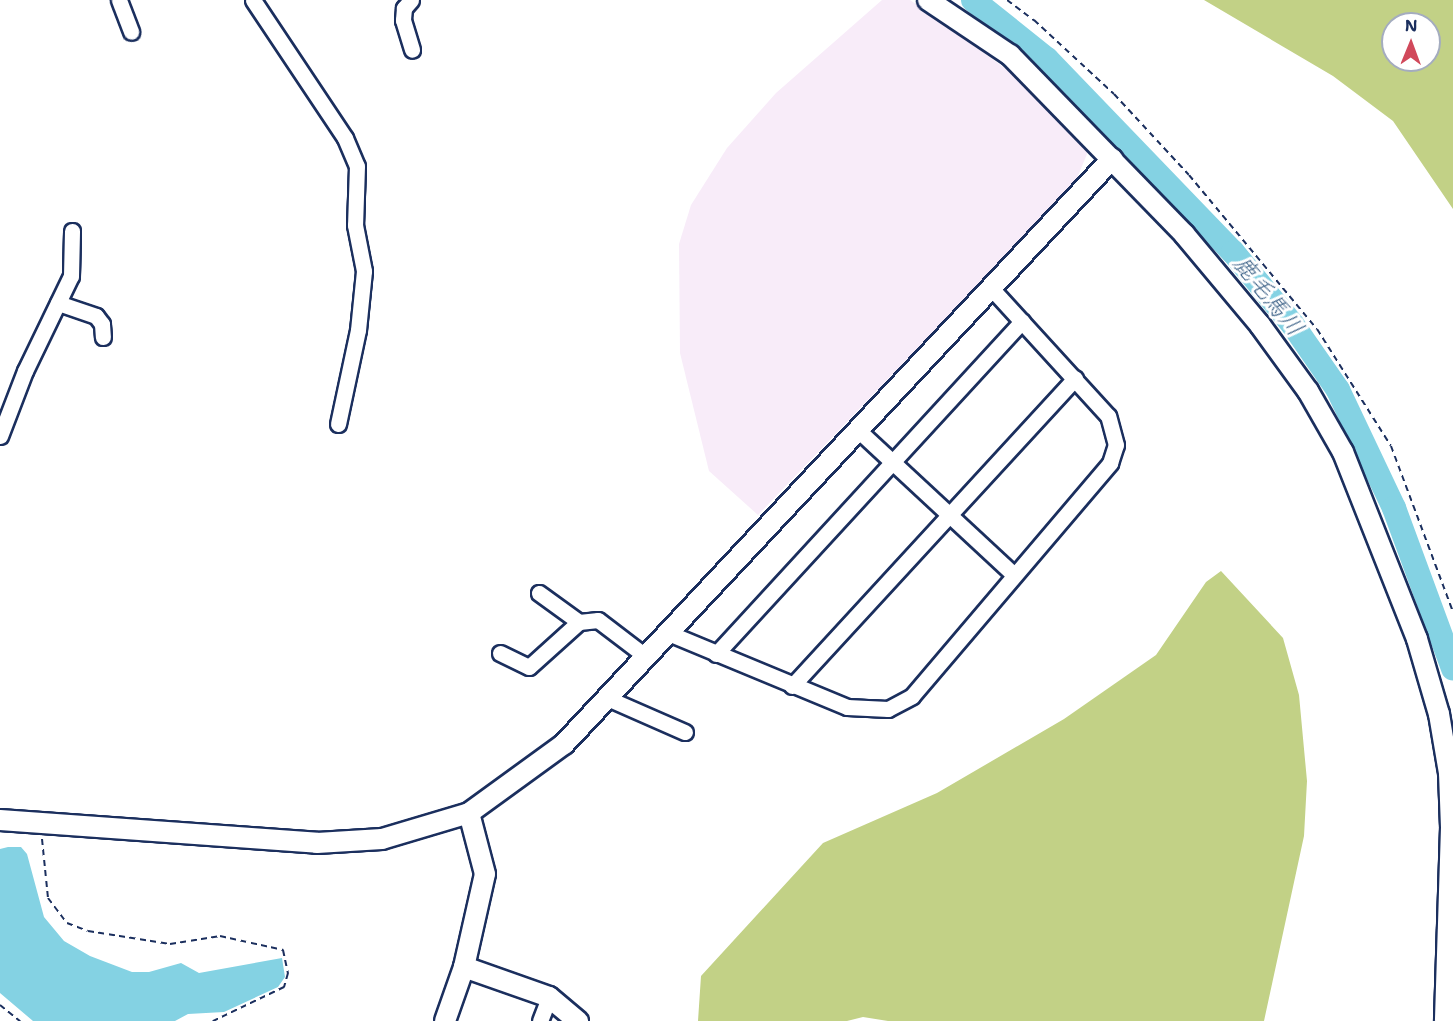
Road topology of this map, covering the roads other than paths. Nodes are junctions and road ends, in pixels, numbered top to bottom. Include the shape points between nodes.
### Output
1 (119, 0) edge
2 (253, 0) edge
3 (411, 0) edge
4 (928, 0) edge
5 (131, 32) dead end
6 (412, 50) dead end
7 (1112, 159) junction
8 (72, 231) dead end
9 (992, 289) junction
10 (58, 303) junction
11 (1022, 321) junction
12 (103, 337) dead end
13 (1075, 378) junction
14 (338, 424) dead end
15 (857, 429) junction
16 (0, 436) edge
17 (891, 462) junction
18 (948, 513) junction
19 (1014, 575) junction
20 (539, 593) dead end
21 (579, 622) junction
22 (666, 632) junction
23 (500, 653) dead end
24 (716, 654) junction
25 (644, 655) junction
26 (792, 686) junction
27 (607, 698) junction
28 (685, 732) dead end
29 (469, 813) junction
30 (0, 820) edge
31 (464, 967) junction
32 (549, 997) junction
33 (445, 1021) edge
34 (540, 1021) edge
35 (579, 1021) edge
36 (1445, 1021) edge

1 - 5 street
2 - 14 street via 345,138 357,166 355,225 364,271 363,294
3 - 6 street via 404,8 403,20
4 - 7 street via 1010,55
7 - 9 street
7 - 36 street via 1185,234 1308,391 1344,452 1417,639 1439,714 1449,772
8 - 10 street via 71,276
9 - 11 street
9 - 15 street
10 - 12 street via 96,315
10 - 16 street via 25,370
11 - 13 street
11 - 17 street
13 - 18 street
13 - 19 street via 1108,416 1115,431 1113,454 1110,463
15 - 17 street
15 - 22 street
17 - 18 street
17 - 24 street
18 - 19 street
18 - 26 street
19 - 26 street via 912,696 898,705 873,711 847,707
20 - 21 street
21 - 23 street via 529,667
21 - 25 street via 598,620
22 - 24 street
22 - 25 street
24 - 26 street
25 - 27 street
27 - 28 street
27 - 29 street via 549,758
29 - 30 street via 382,839 317,843
29 - 31 street via 485,874
31 - 32 street
31 - 33 street
32 - 34 street
32 - 35 street

